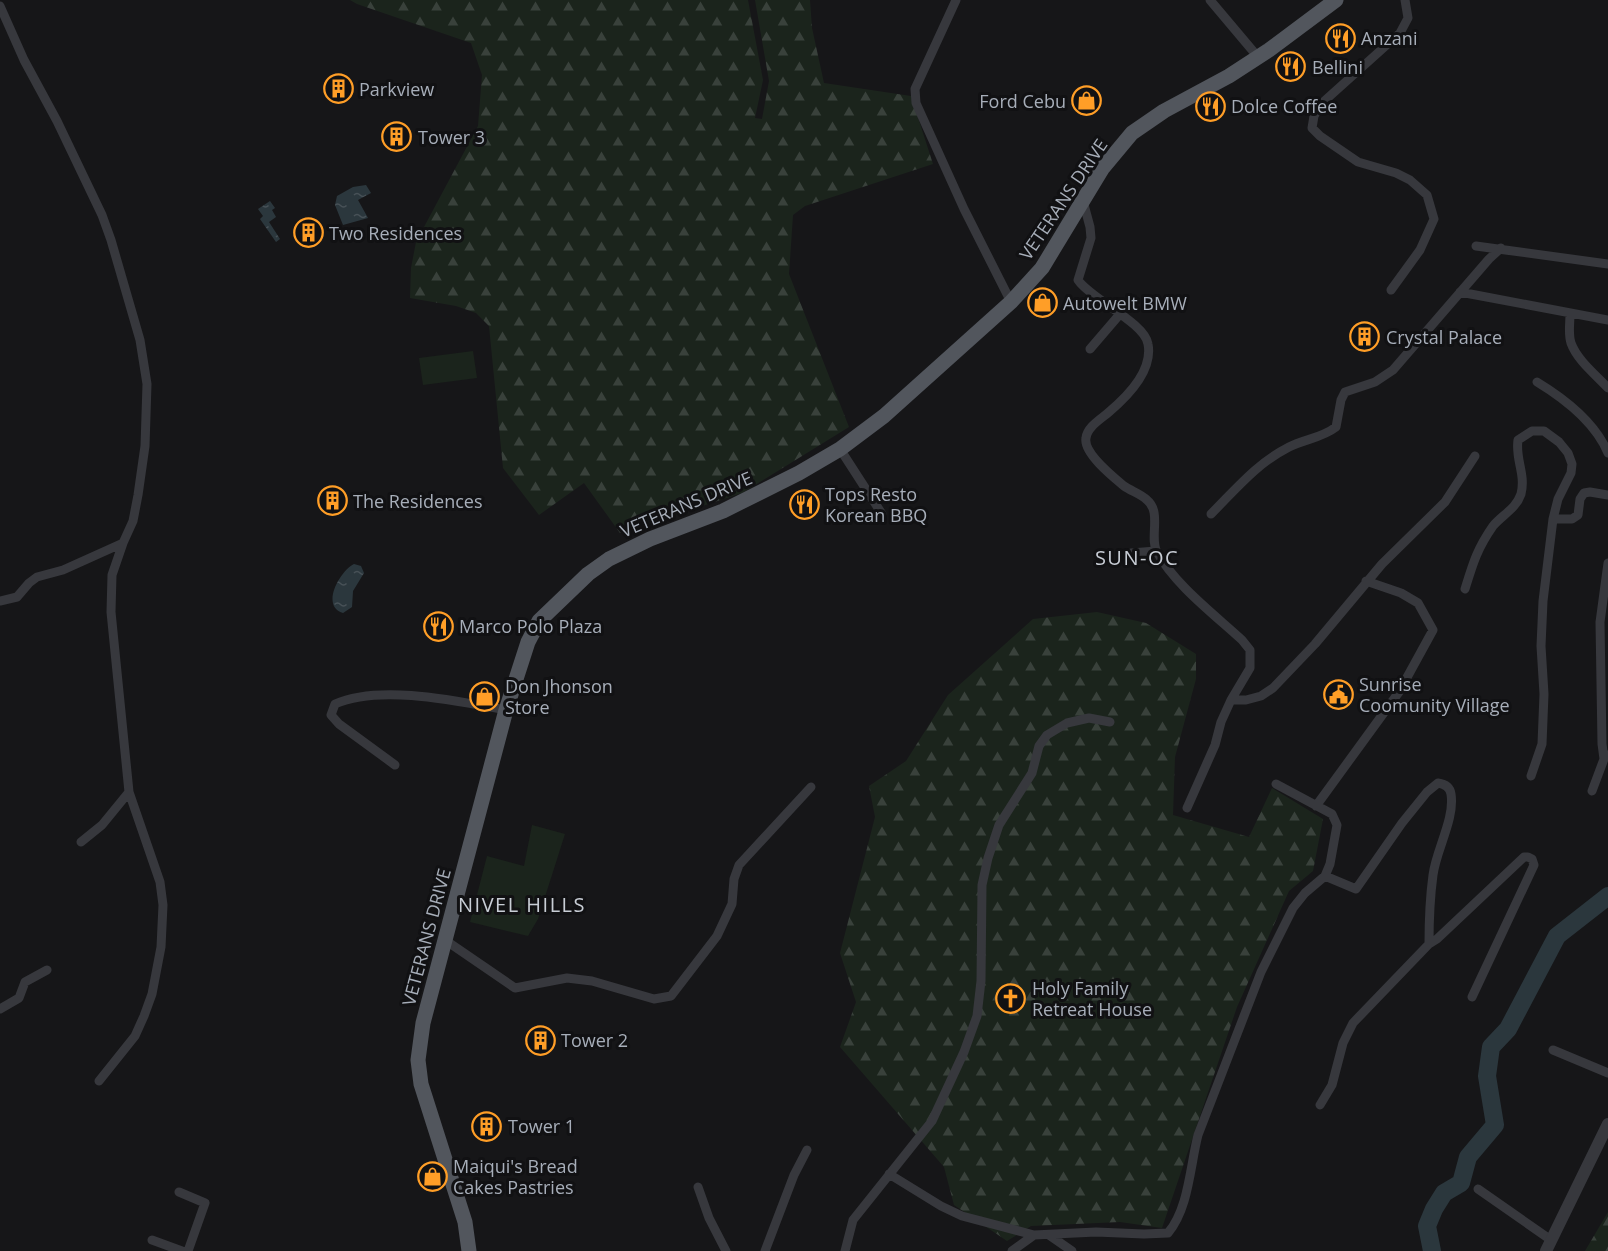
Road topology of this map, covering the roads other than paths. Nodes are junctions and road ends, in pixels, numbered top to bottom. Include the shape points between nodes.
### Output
1 (956, 0) edge
2 (1210, 0) edge
3 (1336, 0) edge
4 (1405, 0) edge
5 (0, 6) edge
6 (1258, 57) junction
7 (1083, 201) junction
8 (1476, 246) dead end
9 (1501, 248) junction
10 (1608, 264) edge
11 (1391, 290) dead end
12 (1460, 292) junction
13 (1011, 302) junction
14 (1120, 314) junction
15 (1570, 314) junction
16 (1608, 320) edge
17 (1090, 349) dead end
18 (1537, 382) dead end
19 (1608, 388) edge
20 (840, 449) junction
21 (1608, 453) edge
22 (1475, 456) dead end
23 (1608, 495) edge
24 (882, 514) dead end
25 (1211, 514) dead end
26 (1553, 519) junction
27 (123, 543) junction
28 (1155, 551) junction
29 (1131, 553) dead end
30 (1608, 563) edge
31 (1366, 582) junction
32 (1465, 590) dead end
33 (0, 601) edge
34 (1604, 622) edge
35 (1231, 700) junction
36 (506, 710) junction
37 (1110, 722) dead end
38 (1606, 757) edge
39 (395, 765) dead end
40 (1531, 776) dead end
41 (1276, 784) dead end
42 (811, 787) dead end
43 (1592, 791) dead end
44 (129, 792) junction
45 (1316, 806) junction
46 (1187, 808) dead end
47 (81, 842) dead end
48 (1324, 876) junction
49 (445, 940) junction
50 (1429, 944) junction
51 (47, 970) dead end
52 (1472, 998) dead end
53 (0, 1009) edge
54 (1553, 1050) dead end
55 (1608, 1073) edge
56 (99, 1081) dead end
57 (1320, 1105) dead end
58 (1608, 1124) edge
59 (807, 1150) dead end
60 (889, 1174) junction
61 (698, 1187) dead end
62 (1478, 1189) dead end
63 (179, 1192) dead end
64 (1034, 1235) junction
65 (1048, 1236) junction
66 (152, 1240) dead end
67 (1549, 1245) edge
68 (182, 1251) edge
69 (188, 1251) edge
70 (468, 1251) edge
71 (726, 1251) edge
72 (765, 1251) edge
73 (845, 1251) edge
74 (1012, 1251) edge
75 (1072, 1251) edge

1 - 13 street via 915,89 916,103
2 - 6 street
3 - 6 main road, VETERANS DRIVE
4 - 11 street via 1408,18 1400,33 1321,104 1312,128 1358,162 1396,173 1427,195 1434,219 1420,250
5 - 27 street via 102,215 140,340 147,384 145,446 133,521
6 - 7 main road, VETERANS DRIVE via 1132,133 1102,169
7 - 13 main road, VETERANS DRIVE via 1042,268
7 - 14 street via 1091,238 1078,280
8 - 9 street
9 - 10 street
9 - 12 street
12 - 15 street
12 - 25 street via 1393,369 1375,382 1345,392 1336,427 1290,447 1253,470
13 - 20 main road, VETERANS DRIVE via 884,416
14 - 17 street
14 - 28 street via 1148,341 1148,361 1129,394 1093,426 1086,436 1086,447 1125,486 1153,507
15 - 16 street
15 - 19 street via 1572,345
18 - 21 street via 1592,427
20 - 24 street
20 - 36 main road, VETERANS DRIVE via 756,496 650,539 588,574 539,621 528,642
22 - 31 street via 1445,502
23 - 26 street via 1584,493 1578,515 1572,519
26 - 32 street via 1572,464 1559,442 1544,431 1532,430 1518,440 1521,494 1476,553
26 - 40 street via 1543,601 1542,744
27 - 33 street via 63,570 37,577 17,597
27 - 44 street via 112,575 111,612
28 - 29 street
28 - 35 street via 1183,585 1250,650 1251,668
30 - 34 street
31 - 35 street via 1273,688 1254,698
31 - 45 street via 1418,603 1433,630 1399,692
34 - 38 street via 1602,744
35 - 46 street
36 - 39 street via 373,694 334,704 331,716
36 - 49 main road, VETERANS DRIVE
37 - 60 street via 1089,718 1067,723 1047,735 1039,746 1032,773 999,825 982,885 977,1016 932,1120
38 - 43 street
41 - 45 street
42 - 49 street via 740,865 734,879 732,904 717,936 671,996 654,999 567,978 515,988
44 - 47 street via 102,825
44 - 56 street via 160,882 161,947 152,994 135,1036
45 - 48 street via 1332,814 1336,825 1330,864
48 - 50 street via 1356,889 1427,792 1438,783 1444,784 1451,793 1450,813 1433,874
48 - 65 street via 1293,908 1251,994 1198,1135 1191,1178 1175,1225 1168,1233 1160,1234 1096,1232
49 - 70 main road, VETERANS DRIVE via 423,1023 418,1059 421,1084 465,1222
50 - 52 street via 1524,857 1532,859 1534,865
50 - 57 street via 1353,1023 1343,1043 1332,1085
51 - 53 street via 25,981 22,995
54 - 55 street
58 - 67 street
59 - 72 street
60 - 64 street via 962,1216
60 - 73 street via 853,1220
61 - 71 street
62 - 67 street
63 - 69 street via 205,1203
64 - 65 street
64 - 74 street
65 - 75 street
66 - 68 street

